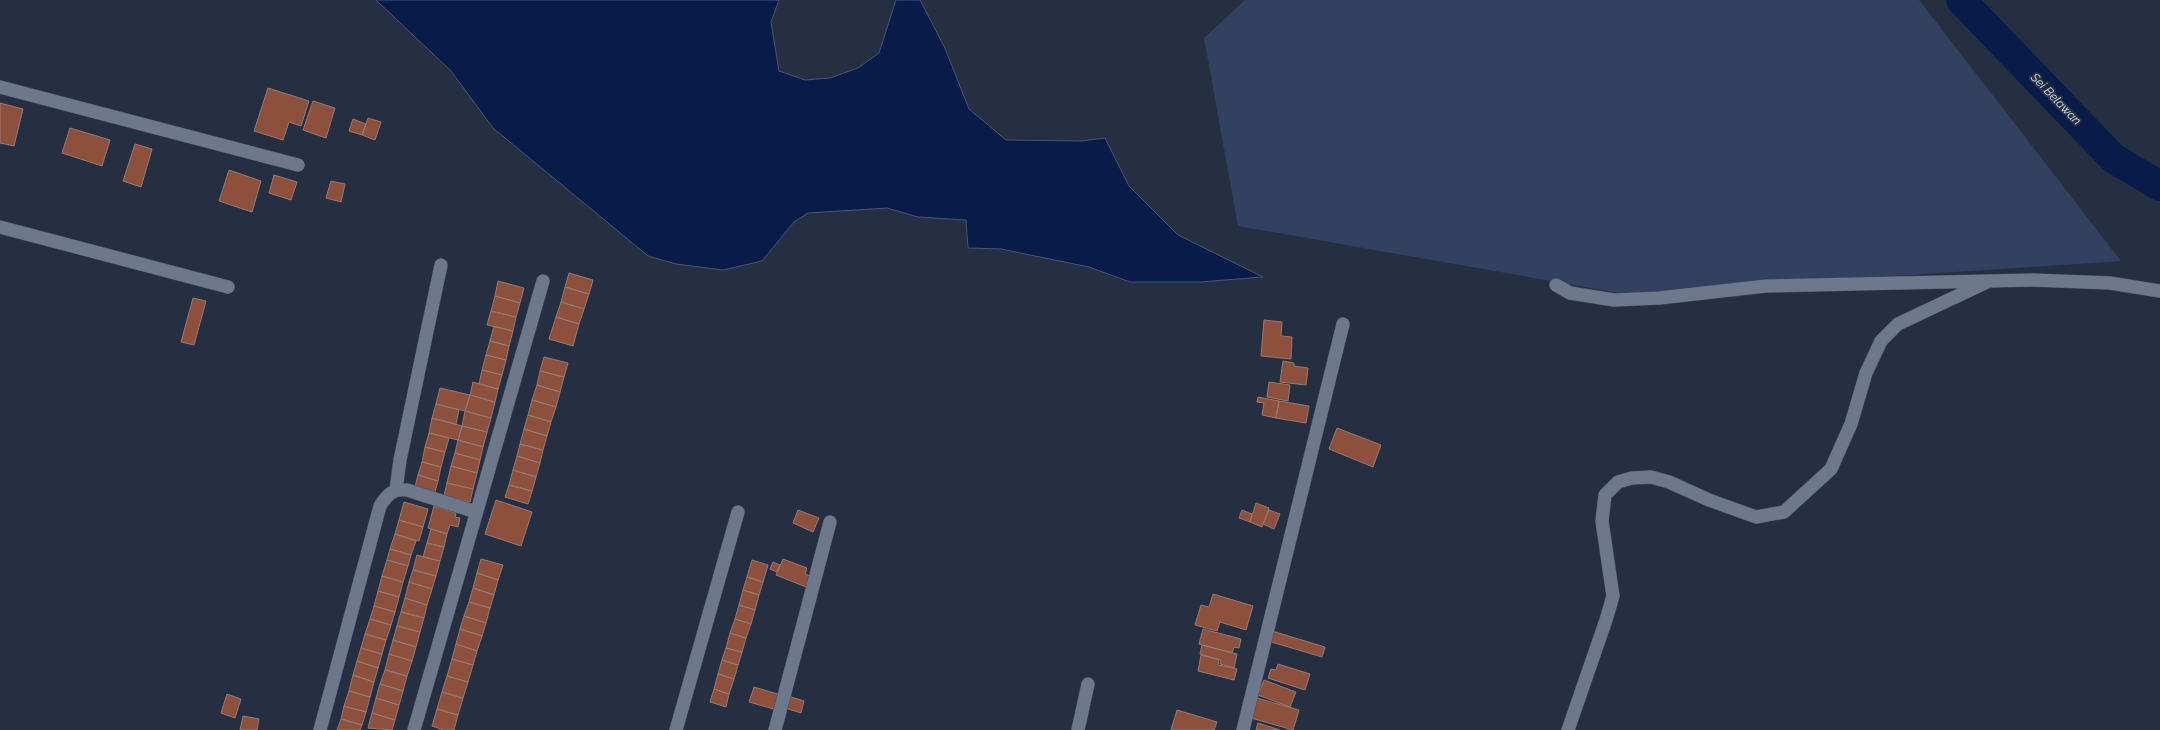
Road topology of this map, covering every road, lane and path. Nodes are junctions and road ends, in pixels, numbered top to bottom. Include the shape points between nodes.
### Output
1 (0, 87) edge
2 (298, 164) dead end
3 (0, 227) edge
4 (441, 265) dead end
5 (543, 280) dead end
6 (1987, 282) junction
7 (1556, 285) dead end
8 (228, 287) dead end
9 (2160, 291) edge
10 (1343, 324) dead end
11 (396, 490) junction
12 (476, 512) junction
13 (738, 512) dead end
14 (830, 522) dead end
15 (1088, 684) dead end
16 (320, 730) edge
17 (414, 730) edge
18 (676, 730) edge
19 (775, 730) edge
20 (1078, 730) edge
21 (1243, 730) edge
22 (1568, 730) edge

1 - 2 street
3 - 8 street
4 - 11 street
5 - 12 street
6 - 7 street via 1766,286 1659,298 1614,300 1570,293
6 - 9 street via 2033,280 2110,283
6 - 22 street via 1898,324 1881,341 1866,373 1851,424 1831,469 1784,512 1756,517 1669,482 1651,478 1632,478 1618,482 1605,495 1602,521 1613,596
10 - 21 street
11 - 12 street via 406,490
11 - 16 street via 387,496 380,506
12 - 17 street
13 - 18 street
14 - 19 street
15 - 20 street

